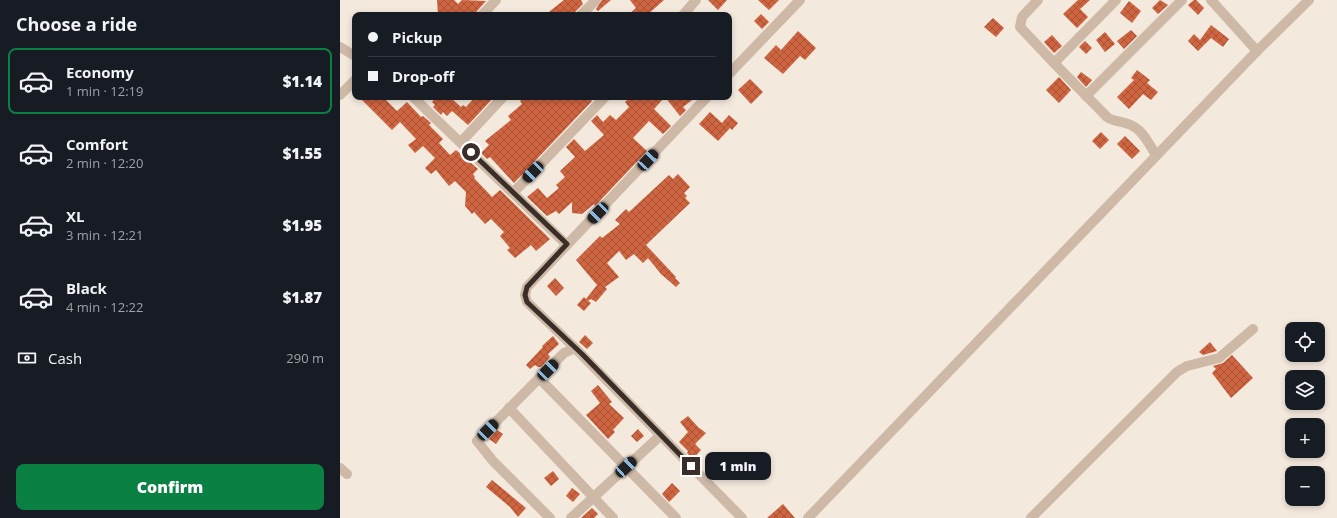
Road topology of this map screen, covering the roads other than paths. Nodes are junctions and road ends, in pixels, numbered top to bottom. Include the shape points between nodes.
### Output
1 (496, 0) edge
2 (596, 0) edge
3 (696, 0) edge
4 (800, 0) edge
5 (1038, 0) edge
6 (1116, 0) edge
7 (1182, 0) edge
8 (1211, 0) edge
9 (1309, 0) edge
10 (485, 12) edge
11 (584, 12) edge
12 (686, 12) edge
13 (340, 47) edge
14 (1257, 51) junction
15 (352, 54) edge
16 (1054, 63) junction
17 (732, 71) edge
18 (352, 83) edge
19 (340, 95) edge
20 (1086, 96) junction
21 (415, 100) edge
22 (500, 100) edge
23 (602, 100) edge
24 (704, 100) edge
25 (461, 142) junction
26 (1156, 155) junction
27 (514, 192) junction
28 (567, 244) junction
29 (1253, 329) dead end
30 (575, 348) junction
31 (539, 378) junction
32 (509, 408) junction
33 (661, 435) junction
34 (626, 467) junction
35 (593, 498) junction
36 (550, 518) edge
37 (571, 518) edge
38 (613, 518) edge
39 (676, 518) edge
40 (742, 518) edge
41 (808, 518) edge
42 (1031, 518) edge

1 - 10 street
2 - 11 street
3 - 12 street
4 - 17 street
5 - 16 street via 1022,17 1020,27
6 - 16 street
7 - 20 street
8 - 14 street
9 - 14 street
13 - 15 street
14 - 26 street
16 - 20 street
18 - 19 street
20 - 26 street via 1107,117 1138,129
21 - 25 street
22 - 25 street
23 - 27 street
24 - 28 street
25 - 27 street
26 - 41 street
27 - 28 street
28 - 30 street via 527,287 525,295 527,302
29 - 42 street via 1219,358 1188,366 1177,372
30 - 31 street via 564,354
30 - 33 street
31 - 32 street
31 - 34 street
32 - 35 street
32 - 36 street via 477,441 493,461
33 - 34 street
33 - 40 street
34 - 35 street
34 - 39 street
35 - 37 street
35 - 38 street

